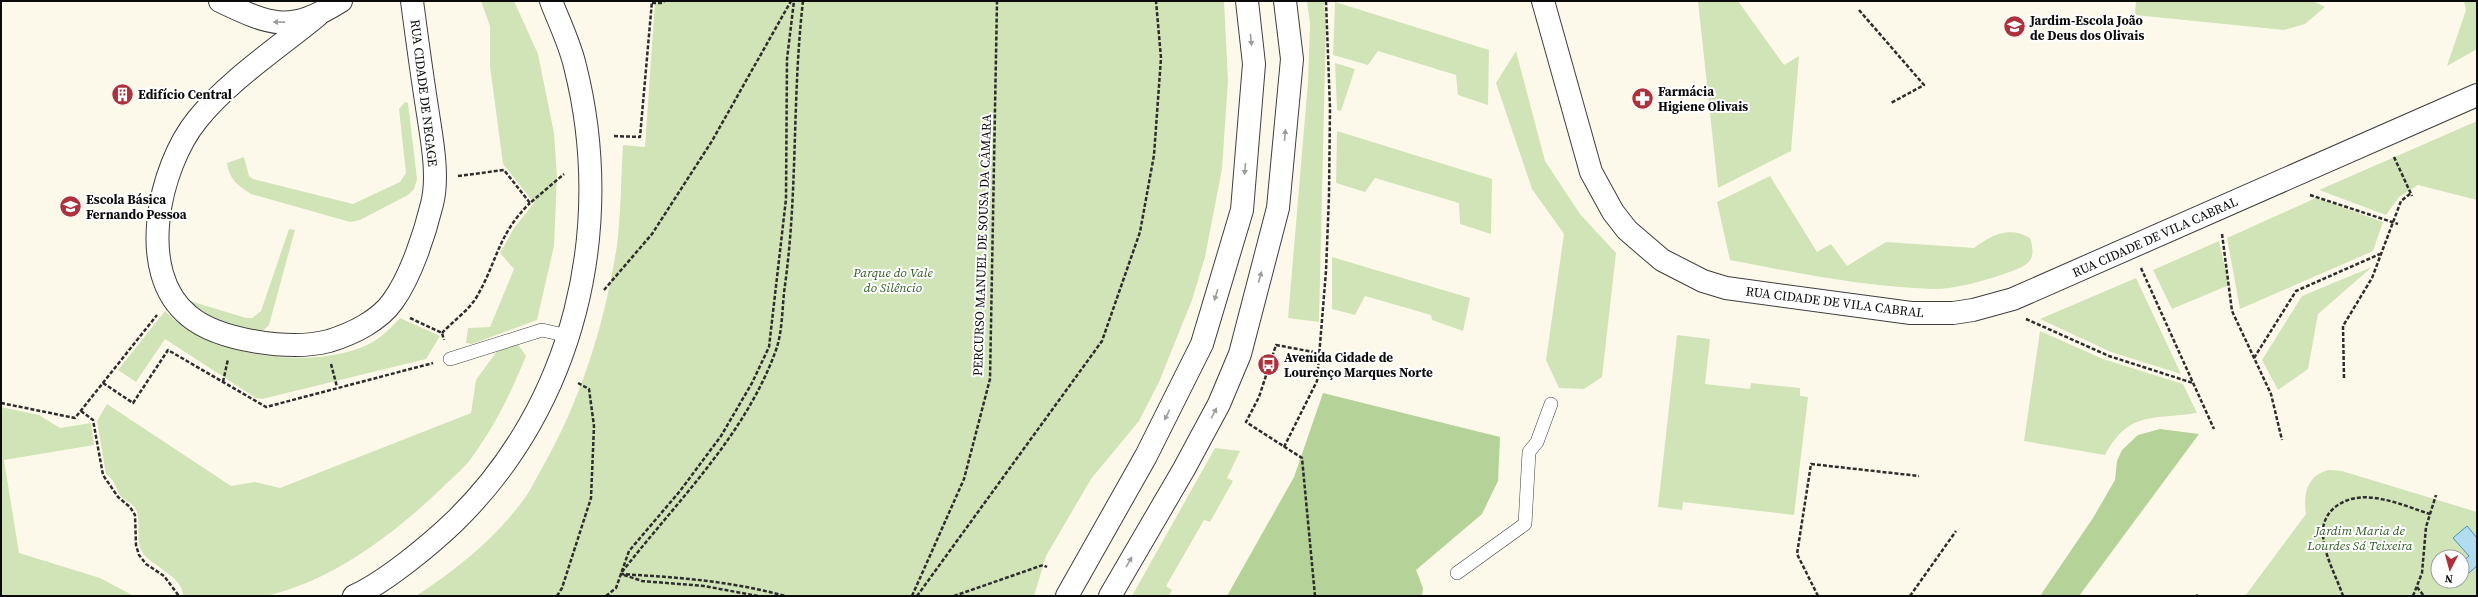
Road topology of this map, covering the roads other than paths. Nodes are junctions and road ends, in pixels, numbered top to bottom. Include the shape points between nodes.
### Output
1 (220, 1) edge
2 (341, 1) edge
3 (412, 1) edge
4 (551, 1) edge
5 (1247, 1) edge
6 (1285, 1) edge
7 (1543, 1) edge
8 (317, 16) junction
9 (2477, 95) edge
10 (568, 336) junction
11 (450, 359) road end
12 (1551, 404) dead end
13 (1457, 573) dead end
14 (354, 596) edge
15 (1067, 596) edge
16 (1110, 596) edge

8 -> 1 street via 294,22 273,23 250,16
2 - 8 street
3 - 8 street, RUA CIDADE DE NEGAGE via 434,157 433,202 414,258 393,302 375,319 354,332 327,341 299,344 261,341 219,333 188,316 167,290 159,260 158,221 165,181 178,149 197,120 225,92
4 - 10 street via 575,65 588,142 591,188 589,241 581,289
5 -> 15 street via 1254,64 1242,210 1238,225 1202,344 1146,456
16 -> 6 street via 1184,469 1218,404 1240,354 1278,208 1292,59
7 - 9 street, RUA CIDADE DE VILA CABRAL via 1590,172 1612,212 1644,246 1682,272 1726,288 1911,314 1960,312 2013,300
10 - 11 lane via 542,330
10 - 14 street via 548,390 516,449 479,498 433,542
12 - 13 lane via 1537,442 1529,452 1525,524

